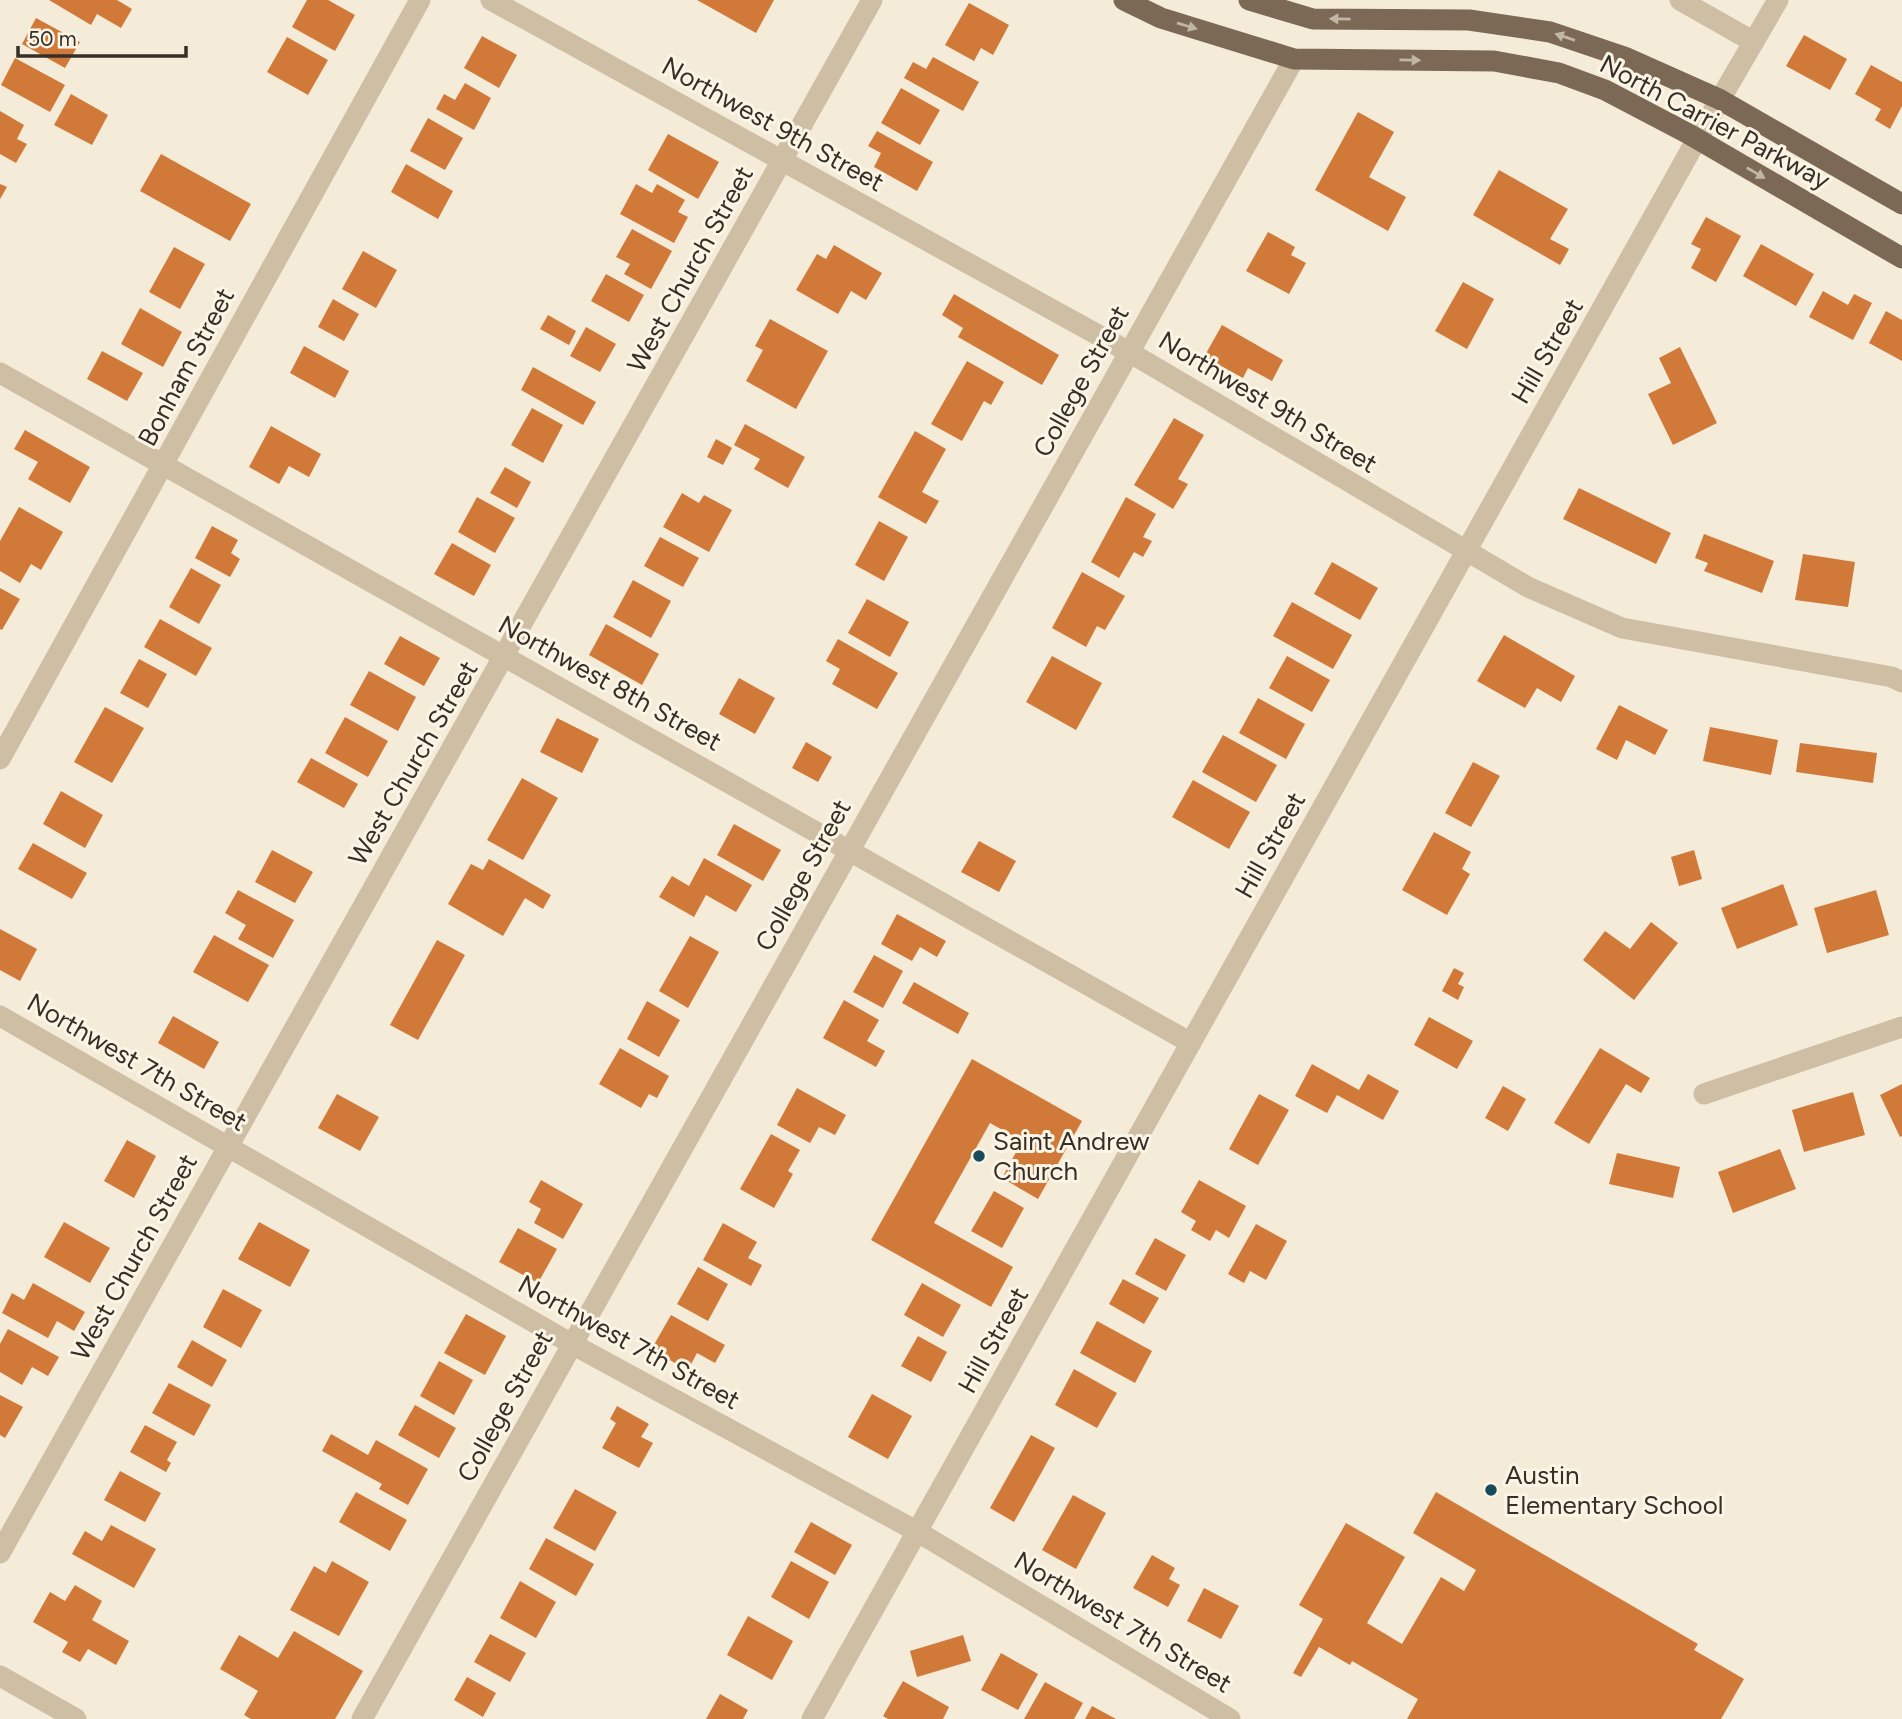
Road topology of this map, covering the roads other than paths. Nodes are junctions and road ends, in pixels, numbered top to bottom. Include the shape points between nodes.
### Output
1 (420, 0) edge
2 (491, 0) edge
3 (872, 0) edge
4 (1124, 0) edge
5 (1249, 0) edge
6 (1679, 0) edge
7 (1778, 0) edge
8 (1754, 42) junction
9 (1294, 59) junction
10 (1720, 99) junction
11 (1697, 139) junction
12 (782, 161) junction
13 (1902, 204) edge
14 (1902, 258) edge
15 (1129, 352) junction
16 (0, 373) edge
17 (164, 467) junction
18 (1465, 552) junction
19 (506, 656) junction
20 (1902, 682) edge
21 (0, 759) edge
22 (850, 850) junction
23 (0, 1016) edge
24 (1902, 1027) edge
25 (1191, 1043) junction
26 (1704, 1094) dead end
27 (228, 1146) junction
28 (572, 1343) junction
29 (918, 1532) junction
30 (0, 1553) edge
31 (0, 1676) edge
32 (75, 1719) edge
33 (362, 1719) edge
34 (812, 1719) edge
35 (1230, 1719) edge

1 - 17 street, Bonham Street
2 - 12 street, Northwest 9th Street
3 - 12 street, West Church Street
4 -> 9 main road, North Carrier Parkway via 1161,18
10 -> 5 main road, North Carrier Parkway via 1627,58 1550,32 1469,20 1313,19
6 - 8 street
7 - 8 street, Hill Street
8 - 10 street, Hill Street
9 -> 11 main road, North Carrier Parkway via 1494,61 1559,73 1605,90
9 - 15 street, College Street
10 - 11 street, Hill Street
10 - 13 main road, North Carrier Parkway
11 -> 14 main road, North Carrier Parkway
11 - 18 street, Hill Street
12 - 15 street, Northwest 9th Street
12 - 19 street, West Church Street
15 - 18 street, Northwest 9th Street
15 - 22 street, College Street
16 - 17 street, Northwest 8th Street
17 - 19 street, Northwest 8th Street
17 - 21 street, Bonham Street
18 - 20 street, Northwest 9th Street via 1528,587 1622,628
18 - 25 street, Hill Street
19 - 22 street, Northwest 8th Street
19 - 27 street, West Church Street
22 - 25 street, Northwest 8th Street
22 - 28 street, College Street
23 - 27 street, Northwest 7th Street
24 - 26 street
25 - 29 street, Hill Street
27 - 28 street, Northwest 7th Street
27 - 30 street, West Church Street
28 - 29 street, Northwest 7th Street
28 - 33 street, College Street
29 - 34 street, Hill Street
29 - 35 street, Northwest 7th Street
31 - 32 street

